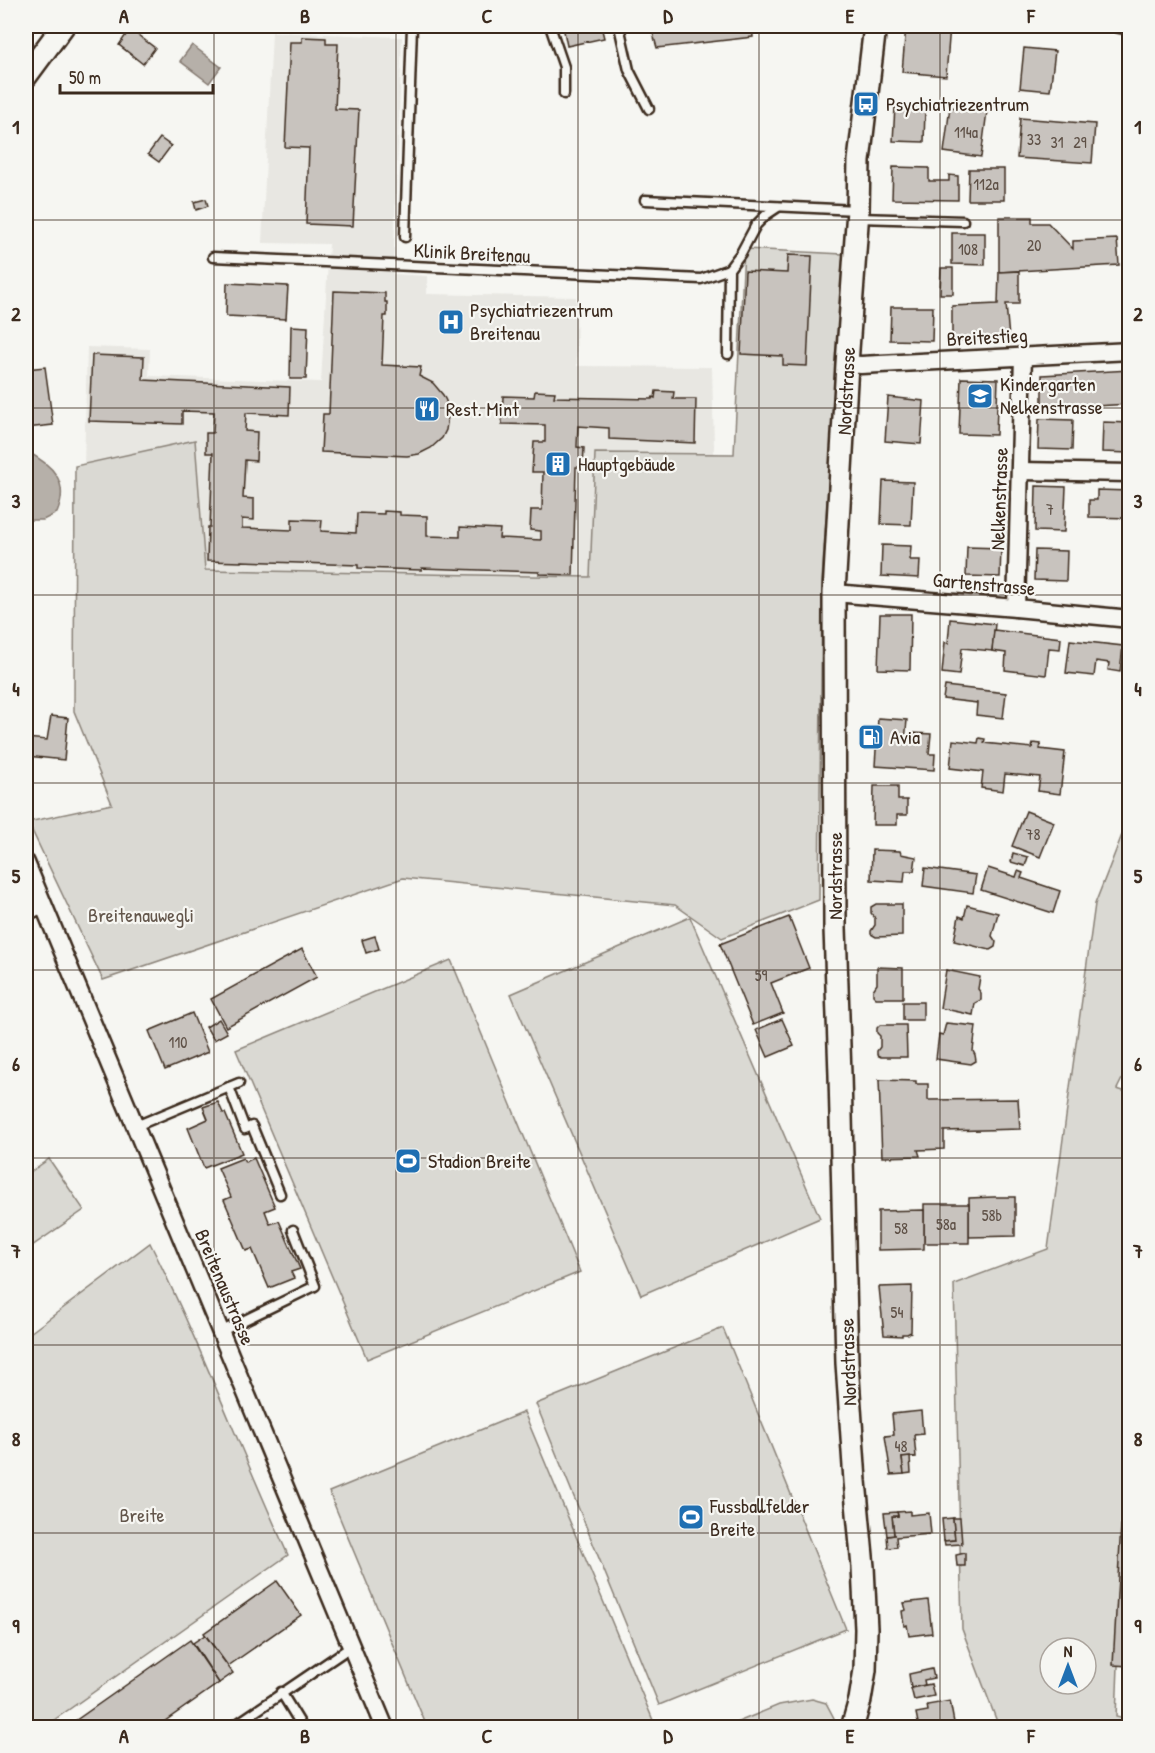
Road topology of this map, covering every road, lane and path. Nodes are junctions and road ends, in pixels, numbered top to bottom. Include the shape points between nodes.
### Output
1 (63, 26) edge
2 (412, 26) edge
3 (550, 26) edge
4 (618, 26) edge
5 (875, 26) edge
6 (26, 76) edge
7 (564, 94) dead end
8 (649, 109) dead end
9 (645, 200) dead end
10 (778, 206) junction
11 (857, 214) junction
12 (963, 221) dead end
13 (405, 237) dead end
14 (213, 257) dead end
15 (729, 269) junction
16 (1130, 351) edge
17 (728, 354) dead end
18 (1023, 356) junction
19 (847, 364) junction
20 (1021, 471) junction
21 (1130, 473) edge
22 (834, 593) junction
23 (1016, 608) junction
24 (1130, 619) edge
25 (26, 863) edge
26 (42, 904) junction
27 (26, 912) edge
28 (239, 1083) dead end
29 (230, 1087) junction
30 (135, 1126) junction
31 (280, 1194) dead end
32 (293, 1230) dead end
33 (220, 1332) junction
34 (352, 1646) junction
35 (281, 1692) junction
36 (853, 1727) edge
37 (231, 1728) edge
38 (303, 1728) edge
39 (385, 1728) edge

1 - 6 street
2 - 13 lane
3 - 7 lane via 564,67
4 - 8 lane via 629,70
5 - 11 street, Nordstrasse via 859,161
9 - 10 lane
10 - 11 lane
10 - 15 lane via 756,225
11 - 12 lane
11 - 19 street, Nordstrasse
14 - 15 lane, Klinik Breitenau via 701,279
15 - 17 lane
16 - 18 street, Breitestieg
18 - 19 street, Breitestieg
18 - 20 street, Nelkenstrasse
19 - 22 street, Nordstrasse
20 - 21 street
20 - 23 street, Nelkenstrasse
22 - 23 street, Gartenstrasse
22 - 36 street, Nordstrasse via 835,928 847,1352 866,1629 865,1670
23 - 24 street, Gartenstrasse
25 - 26 street, Breitenaustrasse
26 - 27 street
26 - 30 street, Breitenaustrasse
28 - 29 lane
29 - 30 lane
29 - 31 lane via 245,1129 252,1126
30 - 33 street, Breitenaustrasse
32 - 33 lane via 315,1286
33 - 34 street, Breitenaustrasse
34 - 35 lane
34 - 39 street, Breitenaustrasse
35 - 37 lane
35 - 38 lane

